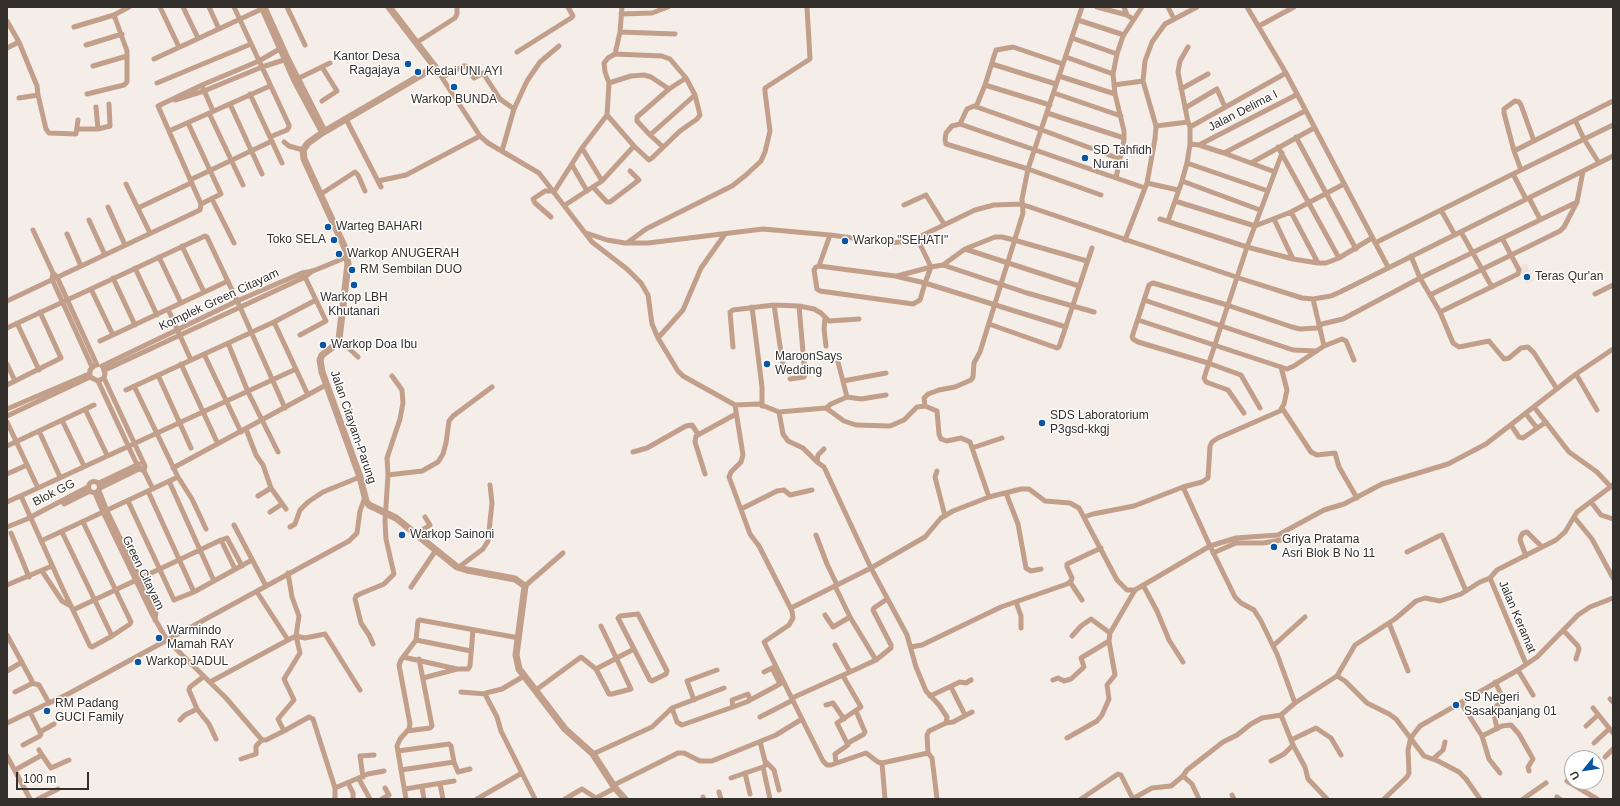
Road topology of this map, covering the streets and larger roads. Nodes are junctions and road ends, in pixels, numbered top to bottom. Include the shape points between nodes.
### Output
1 (129, 7) edge
2 (183, 7) edge
3 (209, 7) edge
4 (234, 7) edge
5 (288, 7) edge
6 (389, 7) edge
7 (458, 7) edge
8 (568, 7) edge
9 (622, 7) edge
10 (668, 7) edge
11 (807, 7) edge
12 (1082, 7) edge
13 (1097, 7) edge
14 (1124, 7) edge
15 (1142, 7) edge
16 (1168, 7) edge
17 (1247, 7) edge
18 (1294, 7) edge
19 (160, 8) edge
20 (264, 8) edge
21 (1193, 8) edge
22 (621, 14) junction
23 (114, 15) junction
24 (1127, 15) junction
25 (1133, 19) junction
26 (1174, 19) junction
27 (239, 20) junction
28 (1078, 20) junction
29 (7, 21) edge
30 (1259, 26) junction
31 (74, 28) dead end
32 (219, 29) junction
33 (620, 32) junction
34 (122, 34) junction
35 (675, 34) dead end
36 (1124, 35) junction
37 (198, 38) junction
38 (1072, 38) junction
39 (19, 42) junction
40 (416, 43) junction
41 (251, 44) junction
42 (86, 45) dead end
43 (305, 45) dead end
44 (559, 46) dead end
45 (1188, 47) dead end
46 (7, 48) edge
47 (179, 48) junction
48 (281, 48) junction
49 (517, 52) dead end
50 (614, 54) junction
51 (1117, 54) junction
52 (127, 56) junction
53 (1066, 57) junction
54 (154, 59) dead end
55 (286, 59) junction
56 (259, 61) junction
57 (330, 63) dead end
58 (992, 64) junction
59 (1063, 64) junction
60 (93, 66) dead end
61 (262, 67) junction
62 (322, 67) junction
63 (435, 67) junction
64 (1286, 73) junction
65 (1113, 74) junction
66 (1208, 74) dead end
67 (1059, 76) junction
68 (442, 77) junction
69 (686, 78) junction
70 (296, 80) junction
71 (1143, 81) junction
72 (157, 83) dead end
73 (609, 83) junction
74 (1056, 84) junction
75 (202, 85) junction
76 (985, 85) junction
77 (1114, 85) junction
78 (270, 86) junction
79 (669, 89) junction
80 (1181, 89) junction
81 (204, 91) junction
82 (1054, 93) junction
83 (87, 94) dead end
84 (250, 94) junction
85 (1115, 94) junction
86 (38, 95) junction
87 (1296, 95) junction
88 (694, 96) junction
89 (19, 98) dead end
90 (172, 100) junction
91 (322, 101) dead end
92 (1613, 101) edge
93 (109, 104) dead end
94 (230, 104) junction
95 (1050, 105) junction
96 (96, 107) dead end
97 (976, 107) junction
98 (1226, 107) junction
99 (1185, 108) junction
100 (514, 109) junction
101 (1305, 111) junction
102 (211, 112) junction
103 (1047, 112) junction
104 (607, 115) junction
105 (1121, 116) junction
106 (346, 119) junction
107 (78, 120) dead end
108 (1575, 120) junction
109 (188, 123) junction
110 (960, 124) junction
111 (1189, 125) junction
112 (1613, 125) edge
113 (1156, 126) junction
114 (1314, 128) junction
115 (77, 129) junction
116 (98, 129) junction
117 (1042, 130) junction
118 (169, 131) junction
119 (323, 132) junction
120 (650, 135) junction
121 (480, 136) junction
122 (1296, 137) junction
123 (1124, 138) junction
124 (271, 139) junction
125 (1584, 139) junction
126 (1534, 141) junction
127 (284, 142) dead end
128 (1190, 144) junction
129 (1199, 145) junction
130 (634, 146) junction
131 (663, 147) junction
132 (1278, 147) junction
133 (582, 148) junction
134 (303, 150) junction
135 (1035, 150) junction
136 (252, 151) junction
137 (1514, 151) junction
138 (502, 152) junction
139 (1282, 153) junction
140 (1224, 154) junction
141 (1612, 157) edge
142 (1120, 159) junction
143 (232, 160) junction
144 (1251, 162) junction
145 (282, 163) dead end
146 (1187, 163) junction
147 (1599, 163) junction
148 (1613, 163) edge
149 (572, 166) junction
150 (1028, 169) junction
151 (210, 170) junction
152 (1521, 170) junction
153 (630, 171) dead end
154 (1583, 171) junction
155 (1275, 172) junction
156 (262, 174) dead end
157 (1513, 174) junction
158 (1116, 178) junction
159 (190, 181) junction
160 (602, 181) junction
161 (1182, 181) junction
162 (378, 182) junction
163 (126, 184) dead end
164 (1344, 184) junction
165 (243, 185) dead end
166 (1146, 186) junction
167 (380, 187) dead end
168 (593, 187) junction
169 (1178, 190) junction
170 (552, 191) junction
171 (587, 191) junction
172 (1268, 191) junction
173 (366, 192) dead end
174 (1326, 192) junction
175 (321, 194) junction
176 (1101, 196) dead end
177 (212, 199) junction
178 (1528, 199) junction
179 (1175, 201) junction
180 (1309, 202) junction
181 (1577, 202) junction
182 (201, 204) junction
183 (1021, 204) junction
184 (565, 205) junction
185 (904, 205) dead end
186 (108, 207) dead end
187 (138, 208) junction
188 (1260, 210) junction
189 (1441, 210) junction
190 (1291, 212) junction
191 (551, 217) dead end
192 (1160, 219) dead end
193 (1274, 219) junction
194 (1540, 219) junction
195 (89, 220) dead end
196 (1168, 221) junction
197 (944, 224) junction
198 (1255, 226) junction
199 (32, 230) dead end
200 (1461, 232) junction
201 (150, 233) junction
202 (586, 233) junction
203 (67, 234) dead end
204 (725, 234) junction
205 (830, 235) junction
206 (1455, 235) junction
207 (917, 238) junction
208 (1372, 238) junction
209 (1502, 238) junction
210 (1014, 240) junction
211 (1125, 240) junction
212 (234, 243) dead end
213 (1375, 243) junction
214 (628, 244) junction
215 (125, 245) junction
216 (182, 246) junction
217 (1246, 246) junction
218 (1092, 248) dead end
219 (965, 249) junction
220 (1356, 249) junction
221 (1472, 253) junction
222 (105, 254) junction
223 (1511, 255) junction
224 (1411, 256) junction
225 (159, 257) junction
226 (347, 257) junction
227 (1339, 258) junction
228 (1293, 259) junction
229 (1087, 261) junction
230 (1007, 263) junction
231 (1318, 263) junction
232 (943, 265) junction
233 (81, 266) junction
234 (819, 266) junction
235 (931, 267) junction
236 (1388, 267) junction
237 (135, 268) junction
238 (1482, 270) junction
239 (313, 271) junction
240 (54, 276) junction
241 (895, 276) junction
242 (305, 277) junction
243 (1236, 277) junction
244 (113, 278) junction
245 (1420, 278) junction
246 (228, 281) junction
247 (925, 283) junction
248 (1001, 284) junction
249 (1613, 285) edge
250 (1079, 286) junction
251 (1492, 287) junction
252 (91, 289) junction
253 (204, 292) junction
254 (1595, 294) dead end
255 (1430, 295) junction
256 (1313, 299) junction
257 (7, 300) edge
258 (316, 300) junction
259 (1144, 300) junction
260 (65, 301) junction
261 (181, 303) junction
262 (239, 304) junction
263 (774, 305) junction
264 (997, 305) junction
265 (1227, 305) junction
266 (799, 306) junction
267 (1073, 306) junction
268 (752, 307) junction
269 (168, 309) junction
270 (40, 312) junction
271 (1094, 312) dead end
272 (1440, 312) junction
273 (157, 315) junction
274 (825, 318) junction
275 (859, 319) dead end
276 (1138, 320) junction
277 (274, 322) junction
278 (17, 323) junction
279 (989, 324) junction
280 (135, 325) junction
281 (1319, 325) junction
282 (1220, 326) junction
283 (1066, 327) junction
284 (7, 328) edge
285 (251, 332) junction
286 (178, 333) junction
287 (113, 335) junction
288 (300, 336) dead end
289 (658, 338) junction
290 (339, 339) junction
291 (100, 341) dead end
292 (228, 343) junction
293 (1214, 343) junction
294 (826, 346) dead end
295 (1324, 346) junction
296 (733, 347) dead end
297 (1613, 349) edge
298 (1317, 351) junction
299 (204, 354) junction
300 (358, 357) dead end
301 (191, 360) junction
302 (1354, 360) dead end
303 (838, 362) dead end
304 (1208, 363) junction
305 (7, 364) edge
306 (181, 364) junction
307 (783, 366) dead end
308 (92, 367) junction
309 (101, 367) junction
310 (1280, 367) junction
311 (296, 369) junction
312 (39, 370) junction
313 (886, 373) dead end
314 (1576, 374) junction
315 (90, 375) junction
316 (158, 375) junction
317 (392, 376) dead end
318 (104, 378) junction
319 (790, 379) dead end
320 (273, 380) junction
321 (15, 381) junction
322 (98, 381) junction
323 (843, 381) junction
324 (7, 385) edge
325 (326, 385) junction
326 (134, 386) junction
327 (492, 387) dead end
328 (1557, 389) junction
329 (126, 390) dead end
330 (248, 392) junction
331 (308, 395) junction
332 (886, 395) dead end
333 (847, 397) junction
334 (226, 401) junction
335 (94, 405) dead end
336 (735, 405) junction
337 (762, 406) junction
338 (925, 406) junction
339 (1534, 407) junction
340 (285, 408) junction
341 (826, 408) junction
342 (1260, 408) dead end
343 (1282, 408) junction
344 (7, 409) edge
345 (85, 409) junction
346 (1597, 410) dead end
347 (203, 412) junction
348 (779, 412) junction
349 (1244, 413) dead end
350 (736, 414) junction
351 (1526, 414) junction
352 (7, 416) edge
353 (62, 420) junction
354 (262, 421) junction
355 (7, 422) edge
356 (180, 422) junction
357 (1546, 422) junction
358 (1511, 425) junction
359 (1537, 428) junction
360 (246, 429) junction
361 (39, 431) junction
362 (241, 432) junction
363 (156, 433) junction
364 (698, 434) junction
365 (1002, 438) dead end
366 (216, 440) dead end
367 (16, 442) junction
368 (135, 443) junction
369 (7, 446) edge
370 (128, 446) junction
371 (191, 448) dead end
372 (972, 448) junction
373 (824, 449) dead end
374 (278, 452) dead end
375 (634, 452) dead end
376 (107, 456) junction
377 (817, 462) junction
378 (27, 465) junction
379 (84, 466) junction
380 (142, 466) junction
381 (173, 468) junction
382 (937, 471) dead end
383 (7, 474) edge
384 (705, 474) dead end
385 (388, 475) junction
386 (60, 477) junction
387 (178, 477) junction
388 (360, 477) junction
389 (169, 481) junction
390 (490, 485) dead end
391 (1612, 486) edge
392 (1183, 487) junction
393 (38, 488) junction
394 (271, 488) junction
395 (95, 489) junction
396 (153, 489) junction
397 (812, 490) dead end
398 (148, 491) junction
399 (1006, 493) junction
400 (20, 496) junction
401 (258, 496) dead end
402 (365, 497) junction
403 (989, 497) junction
404 (1357, 498) junction
405 (128, 501) junction
406 (7, 502) edge
407 (1591, 502) junction
408 (282, 504) junction
409 (377, 509) junction
410 (741, 509) junction
411 (286, 510) dead end
412 (105, 511) junction
413 (360, 511) junction
414 (270, 512) dead end
415 (945, 516) junction
416 (425, 517) dead end
417 (1574, 517) junction
418 (1084, 518) junction
419 (30, 519) junction
420 (1613, 519) edge
421 (83, 522) junction
422 (234, 524) dead end
423 (7, 527) edge
424 (290, 527) dead end
425 (206, 529) dead end
426 (62, 532) junction
427 (11, 533) dead end
428 (416, 534) junction
429 (816, 535) dead end
430 (221, 540) junction
431 (1281, 540) dead end
432 (41, 541) junction
433 (1210, 546) junction
434 (1542, 547) junction
435 (1101, 548) junction
436 (200, 550) junction
437 (436, 550) junction
438 (1213, 552) junction
439 (1407, 552) dead end
440 (564, 554) dead end
441 (1526, 556) junction
442 (179, 560) junction
443 (252, 560) junction
444 (52, 566) junction
445 (242, 566) junction
446 (459, 567) junction
447 (871, 568) junction
448 (236, 569) junction
449 (1041, 569) dead end
450 (159, 570) junction
451 (42, 571) junction
452 (288, 573) junction
453 (29, 577) junction
454 (1490, 578) junction
455 (1613, 578) edge
456 (138, 579) junction
457 (214, 581) junction
458 (1070, 582) junction
459 (1143, 585) junction
460 (7, 586) edge
461 (266, 586) junction
462 (525, 586) junction
463 (836, 586) junction
464 (410, 587) dead end
465 (114, 590) junction
466 (1135, 590) junction
467 (1466, 591) junction
468 (194, 592) junction
469 (257, 592) junction
470 (1613, 598) edge
471 (888, 599) junction
472 (94, 600) junction
473 (1082, 600) dead end
474 (1016, 602) junction
475 (72, 608) junction
476 (791, 608) junction
477 (825, 615) dead end
478 (850, 617) junction
479 (1305, 618) dead end
480 (1389, 623) junction
481 (601, 626) dead end
482 (1021, 628) dead end
483 (473, 630) junction
484 (1564, 630) junction
485 (1110, 633) junction
486 (7, 635) edge
487 (112, 636) junction
488 (299, 636) junction
489 (1072, 636) dead end
490 (519, 638) junction
491 (166, 640) junction
492 (288, 640) junction
493 (416, 640) junction
494 (1109, 641) junction
495 (373, 644) dead end
496 (9, 645) edge
497 (836, 645) dead end
498 (1273, 646) junction
499 (911, 647) junction
500 (634, 649) junction
501 (471, 651) junction
502 (403, 657) junction
503 (419, 659) junction
504 (616, 659) junction
505 (1576, 659) dead end
506 (876, 660) junction
507 (22, 662) junction
508 (1183, 662) dead end
509 (1526, 664) junction
510 (774, 667) junction
511 (457, 669) junction
512 (596, 670) junction
513 (717, 670) dead end
514 (1518, 670) junction
515 (7, 671) edge
516 (1408, 671) dead end
517 (764, 672) dead end
518 (850, 672) junction
519 (524, 676) junction
520 (843, 676) junction
521 (1337, 676) junction
522 (203, 677) junction
523 (423, 678) junction
524 (971, 680) dead end
525 (1053, 680) dead end
526 (210, 682) junction
527 (1495, 682) junction
528 (32, 683) junction
529 (951, 687) junction
530 (724, 688) dead end
531 (360, 690) dead end
532 (536, 690) junction
533 (15, 692) dead end
534 (461, 692) dead end
535 (486, 694) junction
536 (1533, 695) dead end
537 (930, 696) junction
538 (752, 699) dead end
539 (792, 699) junction
540 (694, 700) junction
541 (49, 703) junction
542 (1294, 703) junction
543 (1461, 703) junction
544 (826, 705) dead end
545 (733, 707) dead end
546 (672, 708) junction
547 (1593, 708) dead end
548 (197, 709) junction
549 (856, 711) junction
550 (30, 712) junction
551 (972, 712) dead end
552 (965, 714) junction
553 (1281, 715) junction
554 (1598, 715) junction
555 (760, 717) dead end
556 (844, 718) junction
557 (802, 719) junction
558 (180, 720) dead end
559 (7, 723) edge
560 (946, 723) junction
561 (54, 724) dead end
562 (1586, 726) dead end
563 (1497, 729) junction
564 (284, 731) junction
565 (407, 731) junction
566 (1611, 731) edge
567 (40, 732) junction
568 (1482, 736) junction
569 (1067, 738) dead end
570 (1411, 738) junction
571 (216, 739) dead end
572 (262, 740) junction
573 (760, 742) junction
574 (1292, 742) junction
575 (1446, 742) dead end
576 (848, 743) junction
577 (1594, 743) dead end
578 (23, 745) dead end
579 (1613, 749) edge
580 (39, 750) dead end
581 (398, 751) junction
582 (928, 753) junction
583 (593, 754) junction
584 (42, 755) junction
585 (374, 755) dead end
586 (1341, 755) dead end
587 (7, 756) edge
588 (1605, 757) dead end
589 (241, 759) dead end
590 (1433, 759) junction
591 (69, 760) dead end
592 (1271, 761) dead end
593 (454, 762) junction
594 (766, 762) junction
595 (836, 763) junction
596 (882, 763) junction
597 (763, 767) junction
598 (470, 769) dead end
599 (15, 770) junction
600 (401, 770) junction
601 (384, 771) dead end
602 (1529, 771) dead end
603 (522, 773) junction
604 (745, 773) junction
605 (1500, 773) dead end
606 (1183, 776) junction
607 (361, 778) junction
608 (731, 778) dead end
609 (454, 781) dead end
610 (348, 783) junction
611 (1546, 783) dead end
612 (440, 784) junction
613 (422, 787) junction
614 (615, 787) junction
615 (335, 788) junction
616 (385, 788) dead end
617 (58, 789) dead end
618 (405, 790) junction
619 (779, 790) dead end
620 (1582, 790) edge
621 (719, 792) dead end
622 (750, 794) dead end
623 (30, 799) edge
624 (38, 799) edge
625 (335, 799) edge
626 (353, 799) edge
627 (370, 799) edge
628 (382, 799) edge
629 (406, 799) edge
630 (424, 799) edge
631 (443, 799) edge
632 (477, 799) edge
633 (535, 799) edge
634 (565, 799) edge
635 (625, 799) edge
636 (721, 799) edge
637 (770, 799) edge
638 (885, 799) edge
639 (937, 799) edge
640 (1081, 799) edge
641 (1199, 799) edge
642 (1327, 799) edge
643 (1384, 799) edge
644 (1480, 799) edge
645 (1524, 799) edge
646 (1597, 799) edge

1 - 23 street
2 - 37 street
3 - 32 street
4 - 27 street
5 - 43 street
6 - 40 street
7 - 40 street via 455,18
8 - 49 street via 572,18
9 - 22 street
10 - 22 street via 652,13
11 - 214 street via 810,59 766,88 770,131 766,152 761,161 732,186 646,229
12 - 28 street
13 - 24 street
14 - 24 street
15 - 25 street
16 - 26 street
17 - 30 street
18 - 30 street
19 - 47 street
20 - 27 street
20 - 48 street
21 - 26 street
22 - 33 street
23 - 31 street
23 - 34 street
24 - 25 street
25 - 36 street
26 - 71 street via 1165,24 1152,42 1145,61
27 - 32 street
27 - 41 street
28 - 36 street
28 - 38 street
29 - 39 street
30 - 64 street
32 - 37 street
33 - 35 street
33 - 50 street
34 - 42 street
34 - 52 street
36 - 51 street
37 - 47 street
38 - 51 street
38 - 53 street
39 - 46 street
39 - 86 street via 35,78
40 - 63 street
41 - 56 street
41 - 72 street
44 - 100 street via 537,65
45 - 80 street via 1178,68
47 - 54 street
48 - 55 street
48 - 56 street
50 - 69 street via 667,57
50 - 73 street via 604,63
51 - 65 street
52 - 60 street
52 - 83 street via 127,82 124,85
53 - 59 street
53 - 65 street
55 - 61 street
55 - 70 street
56 - 61 street
56 - 75 street
57 - 62 street
58 - 59 street via 996,50 1013,47
58 - 74 street
58 - 76 street
59 - 67 street
61 - 78 street
61 - 81 street
62 - 70 street
62 - 91 street via 336,91
63 - 68 street
63 - 106 street
64 - 87 street
64 - 98 street
65 - 77 street
66 - 80 street
67 - 74 street
67 - 85 street
68 - 100 street via 464,66 474,78 484,73 500,99
68 - 121 street
69 - 79 street
69 - 88 street
70 - 119 street
71 - 77 street
71 - 113 street
73 - 79 street via 644,75
73 - 104 street
74 - 82 street
75 - 81 street
75 - 90 street
76 - 95 street
76 - 97 street
77 - 85 street
78 - 84 street
78 - 124 street via 289,128
79 - 120 street via 637,117 637,121
80 - 99 street
81 - 90 street
81 - 102 street
82 - 95 street
82 - 105 street
84 - 94 street
84 - 124 street
85 - 105 street
86 - 89 street
86 - 115 street via 47,132 76,134
87 - 101 street
87 - 129 street, Jalan Delima I
88 - 120 street
88 - 131 street via 700,110 699,117
90 - 118 street via 158,106
92 - 108 street
93 - 116 street via 110,126
94 - 102 street
94 - 136 street
95 - 103 street
96 - 116 street
97 - 110 street via 971,106 967,109
97 - 117 street
98 - 99 street via 1217,89
98 - 111 street
99 - 111 street
100 - 138 street
101 - 114 street
101 - 140 street
102 - 109 street
102 - 143 street
103 - 117 street
103 - 123 street
104 - 130 street
104 - 133 street
105 - 123 street
106 - 119 street
106 - 162 street
107 - 115 street
108 - 125 street
108 - 126 street
109 - 118 street
109 - 151 street
110 - 135 street
110 - 150 street via 952,126 946,133 946,144
111 - 113 street
111 - 128 street
112 - 125 street
113 - 166 street
114 - 122 street
114 - 164 street
115 - 116 street
117 - 135 street
117 - 142 street
118 - 159 street
119 - 134 street
120 - 131 street
121 - 138 street
121 - 162 street via 406,175
122 - 132 street
122 - 174 street
123 - 142 street
124 - 136 street
124 - 145 street
125 - 147 street
125 - 152 street
126 - 137 street
126 - 137 street via 1521,105 1515,100 1504,109
127 - 134 street
128 - 129 street
128 - 146 street
129 - 140 street
130 - 131 street via 649,160
130 - 160 street
132 - 139 street
132 - 144 street
133 - 149 street
133 - 160 street
134 - 175 street via 304,159
135 - 150 street
135 - 158 street
136 - 143 street
136 - 156 street
137 - 152 street
138 - 170 street via 539,173
139 - 155 street
139 - 180 street
140 - 144 street
141 - 147 street
141 - 148 street
142 - 158 street
143 - 151 street
143 - 165 street
144 - 155 street
146 - 161 street
146 - 172 street
147 - 154 street
149 - 170 street
149 - 171 street
150 - 176 street
150 - 183 street
151 - 159 street
151 - 177 street via 222,194
152 - 157 street
153 - 168 street via 638,180 610,202
154 - 178 street
154 - 181 street
155 - 172 street
157 - 178 street
157 - 189 street
158 - 166 street
159 - 182 street
159 - 187 street
160 - 168 street
161 - 169 street
161 - 188 street
162 - 167 street
163 - 187 street
164 - 174 street
164 - 208 street
166 - 169 street
166 - 211 street
168 - 171 street
169 - 179 street
170 - 184 street
170 - 191 street via 541,193 532,199
171 - 184 street
172 - 188 street
173 - 175 street via 355,172
174 - 180 street
174 - 220 street
175 - 226 street
177 - 182 street
177 - 212 street
178 - 194 street
178 - 200 street
179 - 196 street
179 - 198 street
180 - 190 street
180 - 227 street
181 - 194 street
181 - 223 street via 1560,231
182 - 201 street via 198,211
183 - 197 street via 984,207
183 - 210 street via 1023,213
183 - 211 street
184 - 202 street
185 - 197 street via 926,195
186 - 215 street
187 - 201 street
188 - 198 street
189 - 206 street
189 - 213 street
190 - 193 street
190 - 231 street
192 - 196 street
193 - 198 street
193 - 228 street
194 - 209 street
195 - 222 street
196 - 217 street
197 - 207 street
198 - 217 street
199 - 240 street
200 - 206 street
200 - 221 street
201 - 215 street
202 - 214 street
202 - 289 street via 592,242 641,283 648,295 652,324
203 - 233 street
204 - 205 street via 763,229
204 - 214 street via 648,244
204 - 289 street via 702,268 683,310
205 - 207 street via 883,243
205 - 234 street
206 - 224 street
207 - 235 street
208 - 213 street
208 - 220 street
209 - 221 street
209 - 223 street
210 - 219 street via 995,237
210 - 229 street
210 - 230 street
211 - 243 street
213 - 236 street
215 - 222 street
216 - 225 street
216 - 246 street via 203,236 207,237
216 - 253 street
217 - 228 street
217 - 243 street
218 - 229 street
219 - 230 street
219 - 232 street
220 - 227 street
221 - 238 street
221 - 245 street
222 - 233 street
223 - 238 street
223 - 251 street via 1519,270 1518,274
224 - 236 street
224 - 245 street
225 - 237 street
225 - 261 street
226 - 239 street, Komplek Green Citayam
226 - 290 street
227 - 231 street
228 - 231 street
229 - 250 street
230 - 248 street
230 - 250 street
232 - 235 street
232 - 248 street
233 - 240 street
234 - 241 street
234 - 247 street via 814,270 817,289 820,291 913,304 920,300
235 - 241 street
235 - 247 street
236 - 256 street via 1331,296
237 - 244 street
237 - 273 street
238 - 251 street
238 - 255 street
239 - 242 street
239 - 262 street, Komplek Green Citayam via 302,272
240 - 257 street
240 - 260 street
241 - 247 street
242 - 258 street
242 - 262 street
243 - 256 street via 1302,298
243 - 265 street
244 - 252 street
244 - 280 street
245 - 255 street
245 - 281 street via 1343,319
246 - 253 street
246 - 262 street
247 - 264 street
248 - 264 street
248 - 267 street
249 - 254 street
250 - 267 street
251 - 272 street
252 - 260 street
252 - 287 street
253 - 261 street
255 - 272 street
256 - 281 street
258 - 277 street
258 - 288 street via 326,322
259 - 265 street via 1148,286 1153,283
259 - 276 street
259 - 282 street
260 - 270 street
260 - 308 street
260 - 309 street
261 - 269 street
262 - 285 street
262 - 286 street, Komplek Green Citayam
263 - 266 street
263 - 268 street
263 - 307 street
264 - 279 street
264 - 283 street
265 - 281 street via 1296,328 1316,328
265 - 282 street
266 - 274 street via 814,309
266 - 319 street via 805,375
267 - 271 street
267 - 283 street
268 - 296 street via 730,312
268 - 337 street
269 - 273 street
269 - 286 street
270 - 278 street
270 - 312 street via 61,358
272 - 328 street via 1456,346 1489,341 1504,359 1521,348 1531,348
273 - 280 street
274 - 275 street via 829,321
274 - 294 street
276 - 293 street
276 - 304 street via 1132,337 1134,340
277 - 285 street
277 - 311 street
278 - 284 street
278 - 312 street
279 - 283 street via 1057,348
279 - 338 street via 974,363 971,380 928,394 924,398
280 - 287 street
281 - 295 street
282 - 293 street
282 - 298 street via 1293,350
285 - 292 street
285 - 320 street
286 - 301 street
286 - 309 street, Komplek Green Citayam
287 - 291 street
289 - 336 street via 683,376
290 - 300 street
290 - 325 street, Jalan Citayam-Parung via 320,360
292 - 299 street
292 - 330 street
293 - 304 street
293 - 310 street
295 - 298 street
295 - 302 street via 1344,339
297 - 314 street
298 - 310 street via 1291,368
299 - 301 street
299 - 334 street
301 - 306 street
303 - 323 street
304 - 342 street via 1241,375
304 - 349 street via 1204,380 1228,390
305 - 321 street
306 - 316 street
306 - 347 street
308 - 309 street, Komplek Green Citayam
308 - 315 street
309 - 318 street
310 - 343 street via 1287,390
311 - 320 street
311 - 331 street
312 - 321 street
313 - 323 street
314 - 328 street
314 - 346 street
315 - 322 street
315 - 344 street
315 - 352 street
316 - 326 street
316 - 356 street
317 - 385 street via 402,390 403,403 388,458
318 - 322 street
318 - 368 street
320 - 330 street
320 - 340 street
321 - 324 street
322 - 370 street
323 - 333 street
325 - 331 street
325 - 388 street, Jalan Citayam-Parung
326 - 329 street
326 - 363 street
327 - 385 street via 449,421 446,443 438,462 422,471
328 - 339 street
330 - 334 street
330 - 354 street
331 - 340 street
332 - 333 street via 861,399
333 - 341 street
334 - 347 street
334 - 362 street
335 - 345 street
336 - 337 street
336 - 350 street
337 - 348 street
338 - 341 street via 914,409 900,422 885,426 850,424
338 - 372 street via 937,410 941,439 965,439 970,442
339 - 351 street
339 - 357 street
340 - 354 street
341 - 348 street
343 - 392 street via 1212,442 1208,478
343 - 404 street via 1311,452 1317,455 1335,453 1339,467
345 - 353 street
345 - 376 street
347 - 356 street
347 - 366 street
348 - 377 street via 785,438 803,448
350 - 364 street
350 - 410 street via 742,459 729,477
351 - 358 street
351 - 359 street
353 - 361 street
353 - 379 street
354 - 360 street
354 - 374 street
355 - 367 street
356 - 363 street
356 - 371 street
357 - 359 street
357 - 391 street via 1569,452
358 - 359 street via 1521,438
358 - 404 street via 1477,450 1448,464 1388,481
360 - 362 street
360 - 394 street
361 - 367 street
361 - 386 street
362 - 381 street
363 - 368 street
363 - 381 street
364 - 375 street via 692,425 686,426 647,448
364 - 384 street via 695,442
365 - 372 street
367 - 369 street
367 - 378 street
368 - 370 street
368 - 380 street
370 - 376 street
370 - 380 street
372 - 403 street
373 - 377 street via 818,454
376 - 379 street
377 - 447 street via 824,467
378 - 383 street
378 - 393 street
379 - 386 street
380 - 395 street, Blok GG
380 - 396 street
381 - 387 street
382 - 415 street via 935,479
385 - 409 street
386 - 393 street
387 - 389 street
387 - 425 street
388 - 402 street, Jalan Citayam-Parung
388 - 424 street via 323,492 308,502 300,510 295,524
389 - 396 street
389 - 436 street
390 - 446 street via 492,504 488,542 484,549
391 - 407 street
392 - 418 street via 1134,506
392 - 433 street
393 - 400 street
394 - 401 street
394 - 408 street
395 - 412 street, Green Citayam
395 - 419 street, Blok GG
396 - 398 street
397 - 410 street via 790,495 784,490 777,491
398 - 405 street
398 - 442 street
399 - 403 street
399 - 418 street via 1029,489 1044,502 1074,505 1079,508
399 - 449 street via 1019,529 1026,568 1031,571
400 - 406 street
400 - 419 street
402 - 409 street, Jalan Citayam-Parung via 367,503
402 - 413 street
403 - 415 street
404 - 433 street via 1324,510 1278,535 1236,538
405 - 412 street
405 - 450 street
407 - 417 street
407 - 420 street via 1602,515
408 - 411 street
408 - 414 street
409 - 413 street
409 - 428 street, Jalan Citayam-Parung via 396,518
409 - 495 street via 394,574 384,584 360,594 355,599 360,623 370,635
410 - 476 street via 750,534 759,546
412 - 421 street
412 - 456 street, Green Citayam
413 - 452 street via 354,538
415 - 447 street via 925,537
416 - 428 street via 430,525
417 - 434 street via 1562,535
417 - 455 street via 1592,539
418 - 435 street
419 - 423 street, Blok GG
419 - 432 street
421 - 426 street
421 - 465 street
422 - 443 street
426 - 432 street
426 - 472 street
427 - 453 street
428 - 437 street, Jalan Citayam-Parung
429 - 463 street
430 - 436 street
430 - 445 street via 227,538
430 - 448 street
431 - 438 street via 1236,544
432 - 444 street
433 - 438 street
433 - 459 street
434 - 441 street
434 - 441 street via 1527,532 1523,533 1520,540
435 - 458 street via 1068,564 1072,578
435 - 466 street via 1120,584 1127,590
436 - 442 street
436 - 457 street
437 - 446 street, Jalan Citayam-Parung
437 - 464 street
438 - 498 street via 1232,593 1256,613
439 - 467 street via 1442,535
440 - 462 street
441 - 454 street via 1497,570
442 - 450 street
442 - 468 street
443 - 445 street
443 - 461 street
444 - 451 street
444 - 475 street
445 - 448 street
446 - 462 street, Jalan Citayam-Parung via 514,579
447 - 463 street
447 - 471 street
448 - 457 street
450 - 456 street
450 - 468 street via 174,600
451 - 453 street
451 - 475 street via 62,601
452 - 461 street
452 - 488 street via 292,597 299,616
453 - 460 street
454 - 467 street
454 - 509 street, Jalan Keramat
456 - 465 street
456 - 491 street, Green Citayam via 156,612 155,620
457 - 468 street
458 - 473 street
458 - 474 street
459 - 466 street
459 - 508 street via 1169,640
461 - 469 street
462 - 490 street
463 - 476 street
463 - 478 street
465 - 472 street
465 - 487 street via 131,622
466 - 485 street
467 - 480 street via 1440,601 1427,598 1420,600
469 - 491 street
469 - 492 street
470 - 484 street via 1585,610
471 - 499 street
471 - 506 street via 872,610 891,645 891,648
472 - 475 street
472 - 487 street
474 - 482 street via 1021,616
474 - 499 street via 922,645
475 - 487 street via 90,647
476 - 510 street via 793,618 789,625 764,642
477 - 478 street via 833,627
478 - 506 street
479 - 498 street
480 - 516 street
480 - 521 street via 1355,645
481 - 504 street
483 - 490 street
483 - 493 street via 420,620
483 - 501 street
484 - 505 street via 1578,646
484 - 509 street via 1541,654
485 - 489 street via 1092,619
485 - 494 street
486 - 496 street
488 - 492 street
488 - 531 street via 326,636
488 - 564 street via 300,653 284,679 294,700 278,719
490 - 519 street via 517,662
491 - 522 street
491 - 541 street
492 - 526 street
493 - 501 street
493 - 502 street
494 - 525 street via 1081,658 1084,668 1071,679
494 - 569 street via 1114,675 1107,685 1108,702 1097,721
496 - 507 street
497 - 518 street
498 - 542 street
499 - 537 street via 916,667
500 - 500 street via 651,681 666,674 667,671 639,615 620,616 618,618
500 - 504 street
501 - 511 street via 469,668
502 - 503 street
502 - 565 street via 399,665 410,722
503 - 511 street
503 - 523 street
504 - 512 street
504 - 512 street via 631,687 630,690 609,694
506 - 518 street
507 - 515 street
507 - 528 street
509 - 514 street
510 - 517 street
510 - 538 street via 780,684
510 - 539 street
511 - 523 street
512 - 532 street via 584,658 579,657
513 - 540 street via 687,681
514 - 527 street
514 - 536 street
518 - 520 street
519 - 532 street
519 - 535 street via 502,689
520 - 539 street
520 - 549 street via 861,706
521 - 542 street
521 - 570 street via 1367,703 1392,716
522 - 526 street
522 - 548 street via 190,687
523 - 565 street via 432,726
524 - 529 street
526 - 572 street
527 - 543 street
527 - 563 street via 1504,698 1493,709
528 - 533 street
528 - 541 street via 39,685
529 - 537 street
529 - 552 street
530 - 540 street
532 - 583 street via 565,729
534 - 535 street
535 - 603 street
537 - 560 street via 947,718
539 - 555 street
539 - 557 street
540 - 546 street
541 - 550 street
542 - 553 street
543 - 568 street
543 - 570 street via 1420,726
544 - 556 street via 833,703
545 - 546 street via 682,725 677,723
546 - 583 street via 652,726
547 - 554 street
548 - 558 street via 184,715
548 - 571 street
549 - 556 street
549 - 576 street via 865,732
550 - 559 street
550 - 567 street
551 - 552 street
552 - 560 street via 953,722
553 - 574 street
553 - 606 street via 1262,718 1223,742
554 - 562 street
554 - 566 street
556 - 576 street via 837,724
557 - 573 street via 781,733
557 - 595 street via 823,761 829,765
560 - 582 street via 929,731
561 - 567 street
563 - 568 street
563 - 602 street via 1511,725 1519,734 1533,759 1528,767
564 - 572 street
564 - 615 street via 309,718 313,719
565 - 581 street via 398,742
566 - 577 street
567 - 578 street via 40,736
568 - 605 street via 1490,759
570 - 590 street via 1424,756
570 - 643 street via 1408,750 1409,773
572 - 589 street via 256,746 256,754
573 - 594 street
573 - 614 street via 708,762 678,753
574 - 586 street via 1316,728 1331,738
574 - 592 street via 1284,754
574 - 642 street via 1305,767 1308,779
575 - 590 street via 1443,750
576 - 595 street via 835,755
579 - 588 street
580 - 584 street
581 - 593 street via 448,744 451,746
581 - 600 street
582 - 596 street
582 - 639 street via 932,758
583 - 614 street
584 - 591 street via 51,768
584 - 599 street
585 - 607 street via 360,756
587 - 599 street
590 - 644 street via 1458,772
593 - 598 street via 458,772
593 - 600 street
594 - 597 street
594 - 619 street via 774,770
595 - 596 street via 866,753
596 - 638 street
597 - 604 street
597 - 637 street
599 - 623 street
600 - 618 street
601 - 607 street
603 - 632 street
603 - 633 street
604 - 608 street
604 - 622 street
606 - 640 street via 1171,786 1152,788 1134,798 1118,774
606 - 641 street via 1192,784
607 - 610 street
607 - 627 street
609 - 612 street
610 - 615 street
610 - 626 street
611 - 645 street
612 - 613 street
612 - 631 street
613 - 618 street
613 - 630 street
614 - 634 street via 596,798 582,789
614 - 635 street
615 - 625 street
616 - 628 street via 389,795
617 - 624 street
618 - 629 street
620 - 646 street
621 - 636 street

